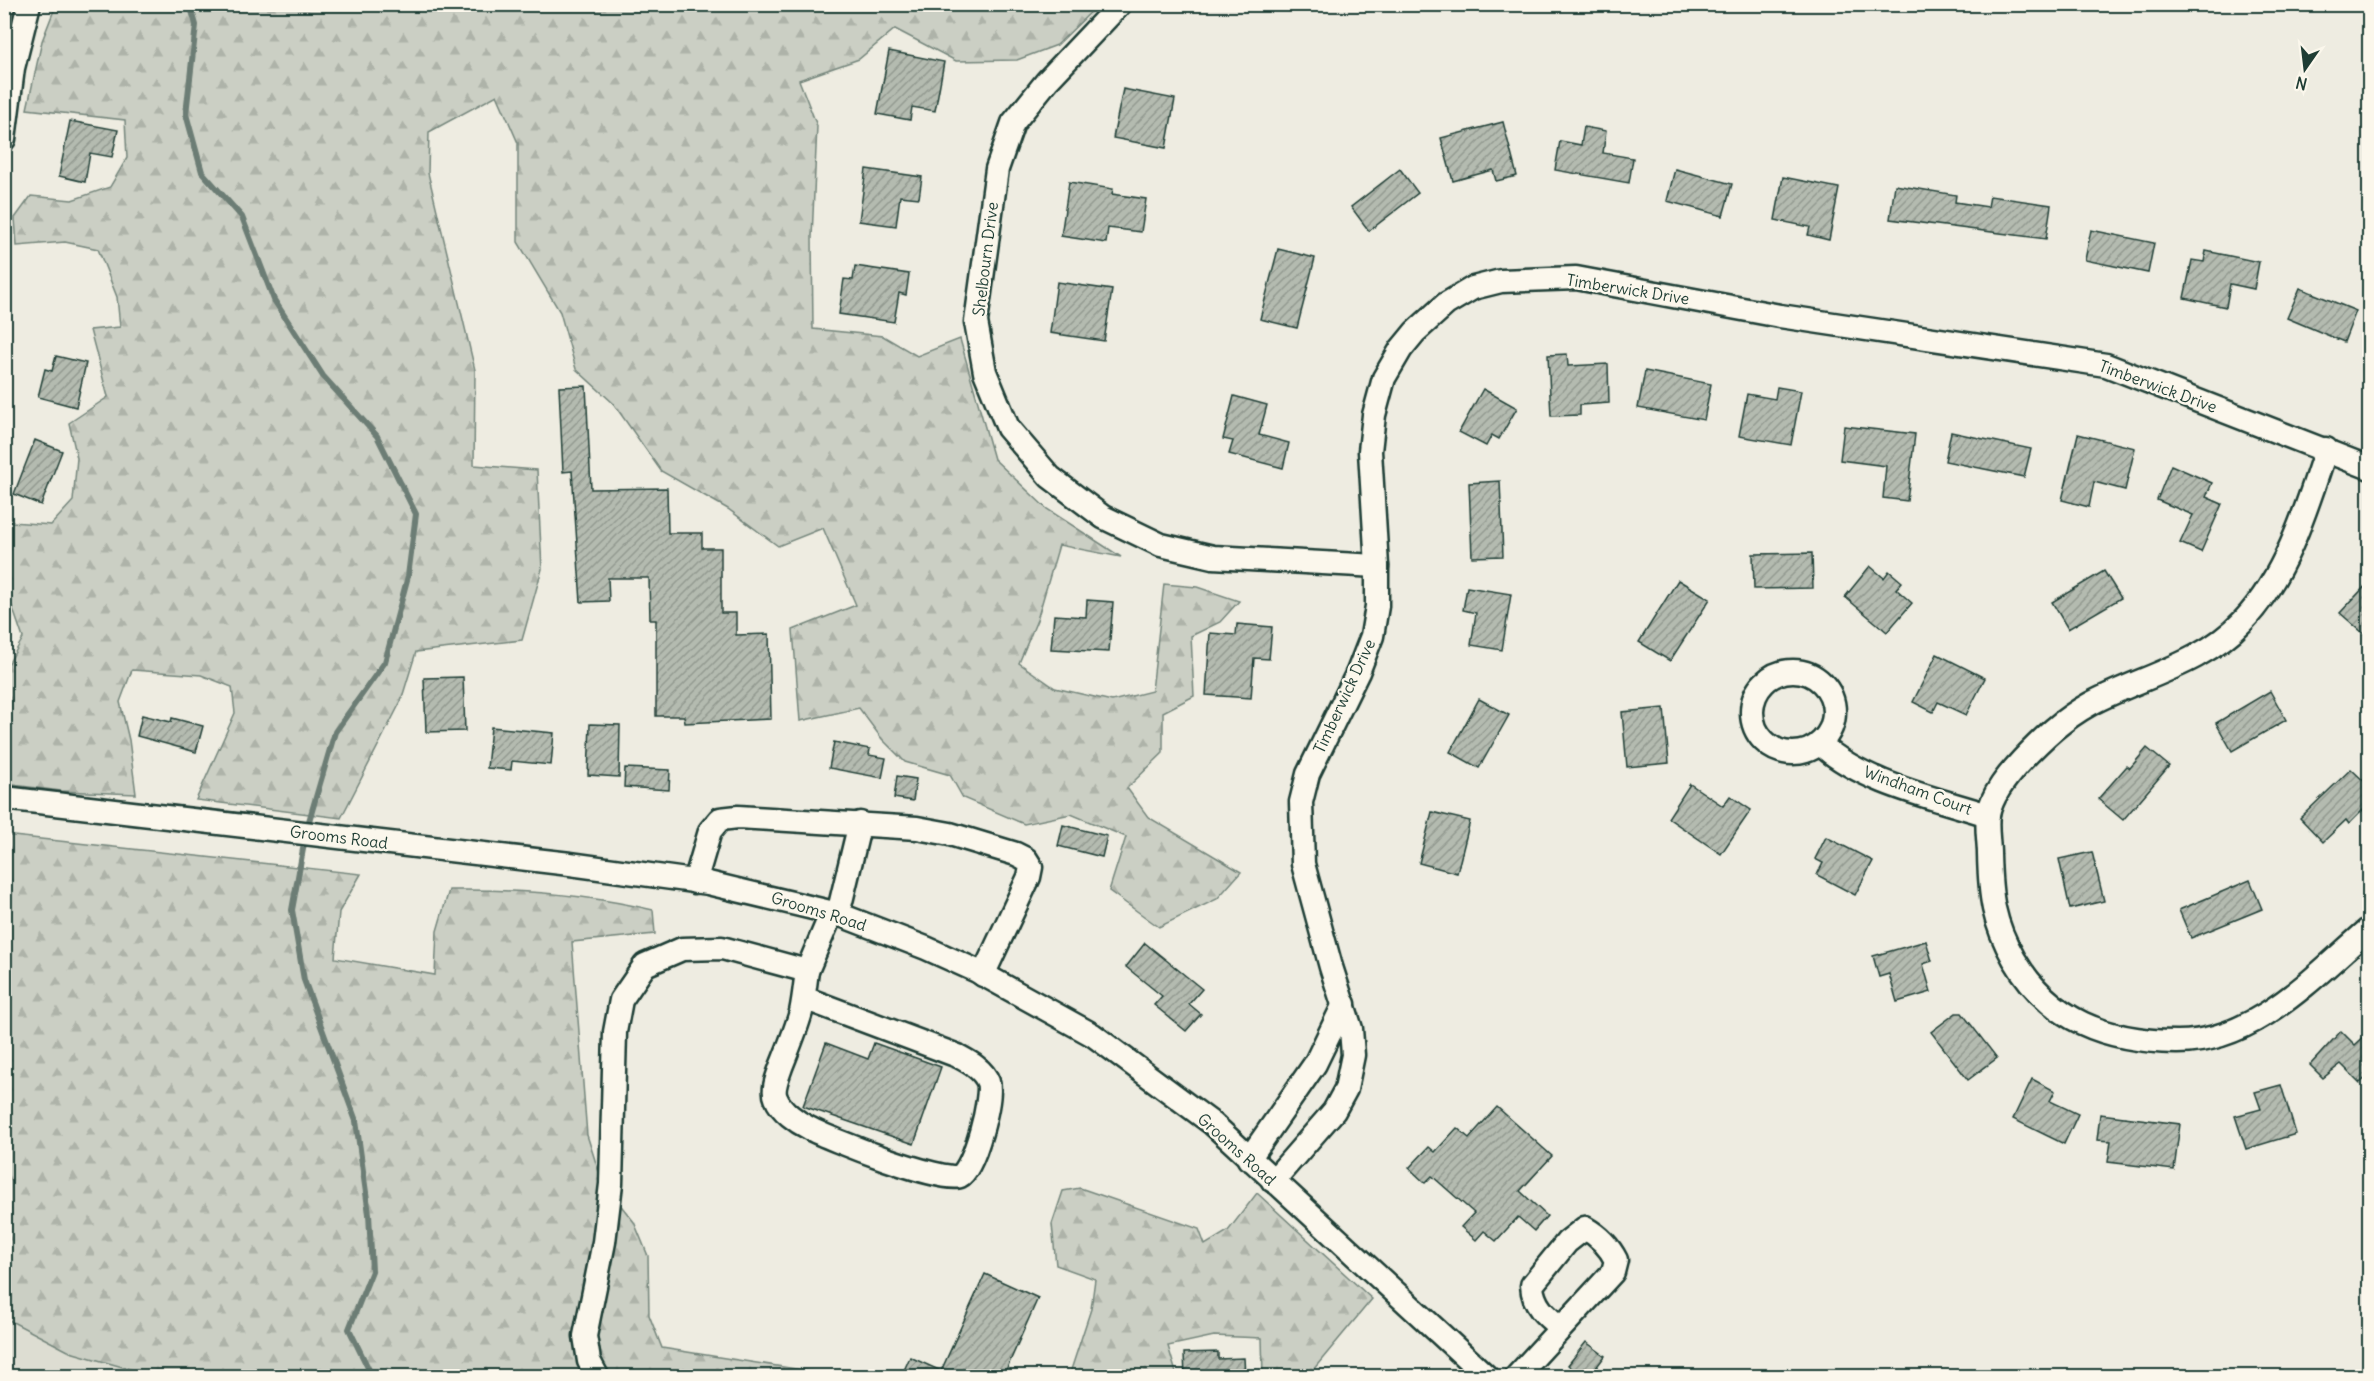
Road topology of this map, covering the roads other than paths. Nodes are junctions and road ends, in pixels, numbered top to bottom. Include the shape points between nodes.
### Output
1 (29, 4) edge
2 (1120, 4) edge
3 (4, 139) edge
4 (2326, 449) junction
5 (2370, 468) edge
6 (1377, 566) junction
7 (1820, 744) dead end
8 (4, 798) edge
9 (1988, 815) junction
10 (860, 823) junction
11 (695, 882) junction
12 (835, 913) junction
13 (2370, 928) edge
14 (807, 971) junction
15 (983, 975) junction
16 (804, 998) junction
17 (1344, 1004) junction
18 (1249, 1159) junction
19 (1272, 1181) junction
20 (1562, 1328) dead end
21 (597, 1377) edge
22 (1486, 1377) edge
23 (1517, 1377) edge

1 - 3 street via 13,68
2 - 6 street, Shelbourn Drive via 1012,123 997,169 976,322 985,372 1008,428 1050,477 1103,517 1161,545 1213,557
4 - 5 street, Timberwick Drive
4 - 6 street, Timberwick Drive via 2106,365 1780,316 1576,278 1500,281 1473,288 1446,304 1415,332 1384,378 1370,451
4 - 9 street via 2290,546 2266,591 2244,620 2223,641 2192,659 2090,704 2050,731 2004,778
6 - 17 street, Timberwick Drive via 1372,636 1308,774 1301,802 1303,864
7 - 9 street, Windham Court via 1838,760 1901,788
8 - 11 street, Grooms Road
9 - 13 street via 1990,896 1999,932 2019,968 2054,1008 2086,1027 2122,1038 2202,1041 2252,1024
10 - 11 street via 720,819 710,831
10 - 12 street
10 - 15 street via 950,834 1026,859 1031,867 1029,877
11 - 12 street, Grooms Road
12 - 14 street
12 - 15 street, Grooms Road
14 - 16 street
14 - 21 street via 722,948 682,949 645,965 621,1000 615,1032 611,1184 585,1336 589,1361
15 - 18 street, Grooms Road via 1093,1035 1213,1124
16 - 16 street via 775,1084 775,1097 784,1110 809,1129 849,1145 930,1174 948,1179 960,1176 969,1166 988,1098 988,1082 978,1068 958,1056
17 - 18 street via 1315,1064
17 - 19 street, Timberwick Drive via 1353,1055 1346,1089 1334,1112
18 - 19 street, Grooms Road
19 - 22 street, Grooms Road
20 - 23 street

